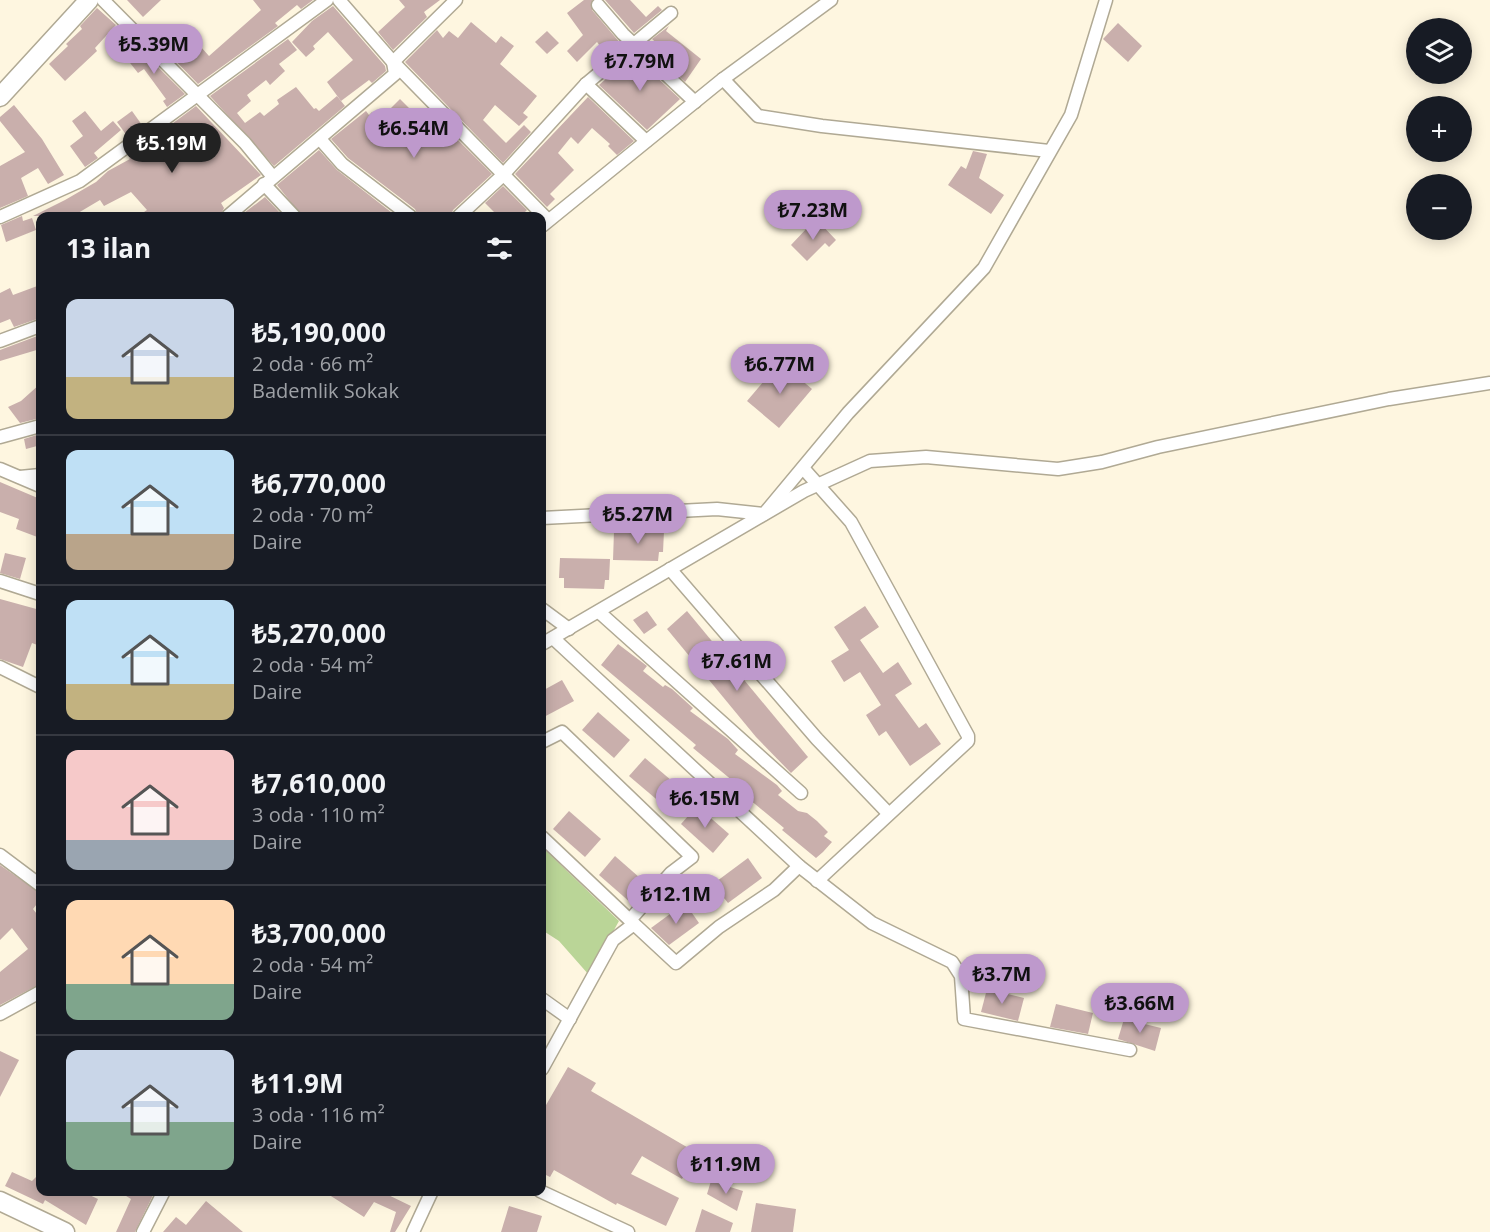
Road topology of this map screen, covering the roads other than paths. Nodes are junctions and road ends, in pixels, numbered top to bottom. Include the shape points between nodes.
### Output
1 (77, 0) edge
2 (89, 0) edge
3 (104, 0) edge
4 (327, 0) edge
5 (339, 0) edge
6 (456, 0) edge
7 (831, 0) edge
8 (1106, 0) edge
9 (598, 5) dead end
10 (671, 13) dead end
11 (635, 45) junction
12 (393, 62) junction
13 (723, 79) junction
14 (586, 84) junction
15 (1, 93) edge
16 (195, 95) junction
17 (695, 102) junction
18 (320, 139) junction
19 (646, 141) junction
20 (1049, 151) junction
21 (502, 176) junction
22 (268, 180) junction
23 (232, 212) edge
24 (291, 212) edge
25 (405, 212) edge
26 (466, 212) edge
27 (535, 212) edge
28 (0, 218) edge
29 (546, 222) edge
30 (36, 328) edge
31 (0, 341) edge
32 (1490, 383) edge
33 (36, 427) edge
34 (0, 437) edge
35 (803, 468) junction
36 (0, 469) edge
37 (36, 475) edge
38 (19, 477) junction
39 (36, 484) edge
40 (816, 484) junction
41 (764, 514) junction
42 (546, 518) edge
43 (670, 569) junction
44 (0, 581) edge
45 (36, 593) edge
46 (546, 612) edge
47 (598, 612) junction
48 (569, 629) junction
49 (547, 641) edge
50 (0, 667) edge
51 (36, 685) edge
52 (546, 740) edge
53 (801, 793) dead end
54 (888, 813) junction
55 (546, 841) edge
56 (0, 855) edge
57 (799, 866) junction
58 (817, 881) junction
59 (36, 882) edge
60 (632, 922) junction
61 (36, 994) edge
62 (546, 1002) edge
63 (0, 1014) edge
64 (570, 1019) junction
65 (1130, 1050) dead end
66 (546, 1062) edge
67 (546, 1194) edge
68 (161, 1196) edge
69 (428, 1196) edge
70 (1, 1204) edge
71 (65, 1232) edge
72 (143, 1232) edge
73 (413, 1232) edge
74 (627, 1232) edge

1 - 15 street
2 - 15 street
3 - 16 street
4 - 16 street
5 - 12 street
6 - 12 street
7 - 13 street
8 - 20 street via 1071,115
9 - 11 street
10 - 11 street
11 - 14 street
11 - 17 street
12 - 18 street via 395,74
12 - 21 street
13 - 17 street
13 - 20 street via 758,116
14 - 19 street
14 - 21 street
16 - 22 street via 244,143
16 - 28 street via 80,181
17 - 19 street
18 - 22 street
18 - 25 street via 342,164
19 - 29 street
20 - 35 street via 984,268 848,413
21 - 26 street
21 - 27 street
22 - 23 street
22 - 24 street
30 - 31 street
32 - 40 street via 1389,399 1058,469 926,457 870,461
33 - 34 street
35 - 40 street
35 - 41 street
36 - 38 street
37 - 38 street
38 - 39 street
40 - 41 street
40 - 54 street via 851,522 968,736 968,741
41 - 42 street via 717,509
41 - 43 street
43 - 47 street
43 - 54 street via 817,739
44 - 45 street
46 - 48 street
47 - 48 street
47 - 53 street
48 - 49 street
49 - 57 street
50 - 51 street
52 - 60 street via 562,732 692,858 671,873
54 - 58 street via 860,844
55 - 60 street
56 - 59 street
57 - 58 street
57 - 60 street via 774,890 719,927 676,963
58 - 65 street via 872,923 952,962 961,976 964,1019
60 - 64 street via 613,940
61 - 63 street
62 - 64 street
64 - 66 street
67 - 74 street
68 - 72 street
69 - 73 street
70 - 71 street

